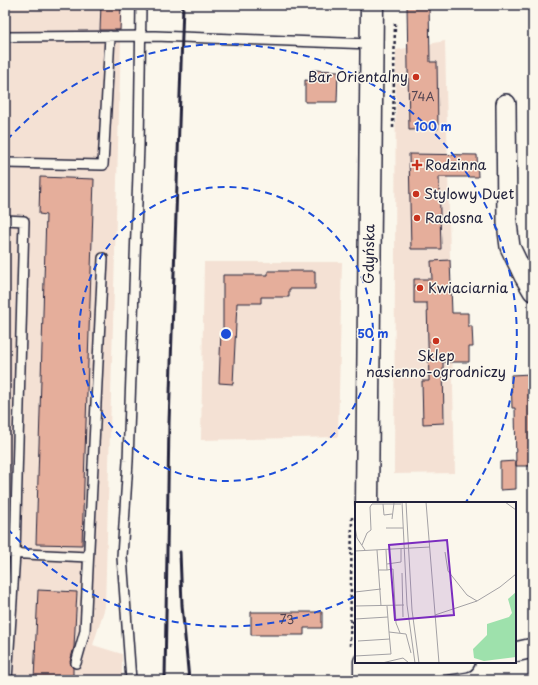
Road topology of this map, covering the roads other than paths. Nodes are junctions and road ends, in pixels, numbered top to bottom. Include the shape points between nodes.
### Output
1 (141, 5) edge
2 (372, 5) edge
3 (110, 36) junction
4 (141, 36) junction
5 (5, 37) edge
6 (372, 44) junction
7 (506, 104) dead end
8 (5, 163) edge
9 (5, 220) edge
10 (103, 258) dead end
11 (533, 291) edge
12 (366, 502) edge
13 (5, 553) edge
14 (15, 553) junction
15 (88, 557) junction
16 (533, 648) edge
17 (516, 652) edge
18 (76, 663) dead end
19 (459, 663) edge
20 (365, 671) edge
21 (7, 680) edge
22 (131, 680) edge

1 - 4 lane
2 - 6 main road, Gdyńska
3 - 4 lane
3 - 5 lane
3 - 8 lane via 103,165
4 - 6 lane
4 - 22 lane via 128,461 122,557
6 - 12 main road, Gdyńska
7 - 11 street via 507,223 510,247
9 - 14 lane via 24,221
10 - 15 lane
13 - 14 lane
14 - 15 lane
14 - 21 lane
15 - 18 lane via 85,631
16 - 17 street
19 - 20 street via 420,669

